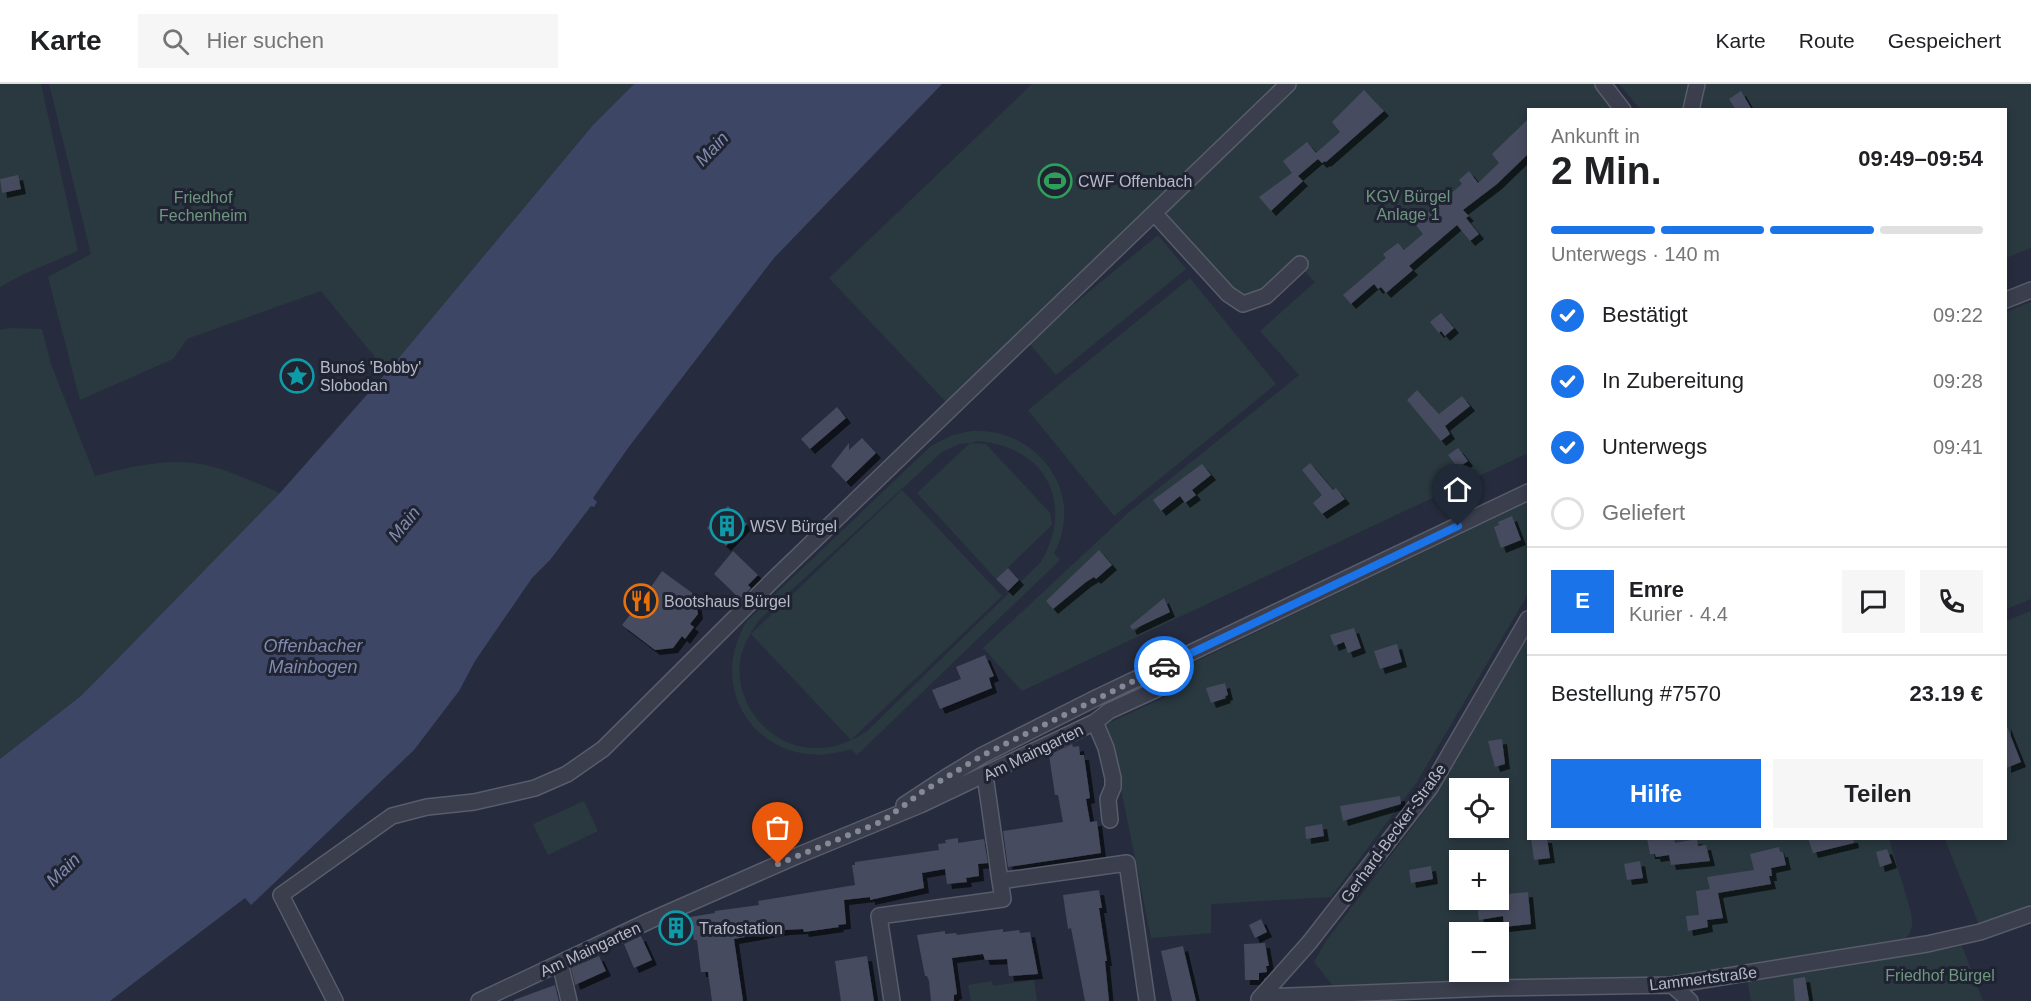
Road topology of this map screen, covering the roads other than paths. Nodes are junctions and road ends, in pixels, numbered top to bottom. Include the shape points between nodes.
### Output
1 (1288, 84) edge
2 (1603, 84) edge
3 (1697, 84) edge
4 (1621, 108) edge
5 (1691, 108) edge
6 (1154, 213) junction
7 (1300, 264) dead end
8 (2031, 290) edge
9 (2007, 300) edge
10 (1527, 492) edge
11 (1527, 621) edge
12 (1157, 689) dead end
13 (1095, 722) junction
14 (985, 775) junction
15 (1110, 820) dead end
16 (883, 821) junction
17 (1000, 881) junction
18 (2031, 914) edge
19 (560, 963) junction
20 (1672, 985) junction
21 (1470, 995) edge
22 (1259, 999) edge
23 (335, 1001) edge
24 (479, 1001) edge
25 (569, 1001) edge
26 (892, 1001) edge
27 (1147, 1001) edge
28 (1672, 1001) edge
29 (1690, 1001) edge

1 - 6 street
2 - 4 street
3 - 5 street
6 - 7 street via 1228,294 1243,304 1266,296
6 - 23 street via 603,749 567,774 535,788 392,816 280,896
8 - 9 street
10 - 16 street via 983,755
11 - 22 street, Gerhard-Becker-Straße via 1430,788 1341,904
12 - 13 street, Am Maingarten via 1109,711
13 - 14 street, Am Maingarten
13 - 15 street, Am Maingarten via 1113,778 1108,799
14 - 16 street, Am Maingarten
14 - 17 street
16 - 19 street, Am Maingarten
17 - 26 street via 1003,899 879,916
17 - 27 street via 1127,862
18 - 20 street, Lammertstraße via 1980,932 1927,944
19 - 24 street, Am Maingarten
19 - 25 street
20 - 21 street, Lammertstraße
20 - 28 street
20 - 29 street
21 - 22 street, Lammertstraße

